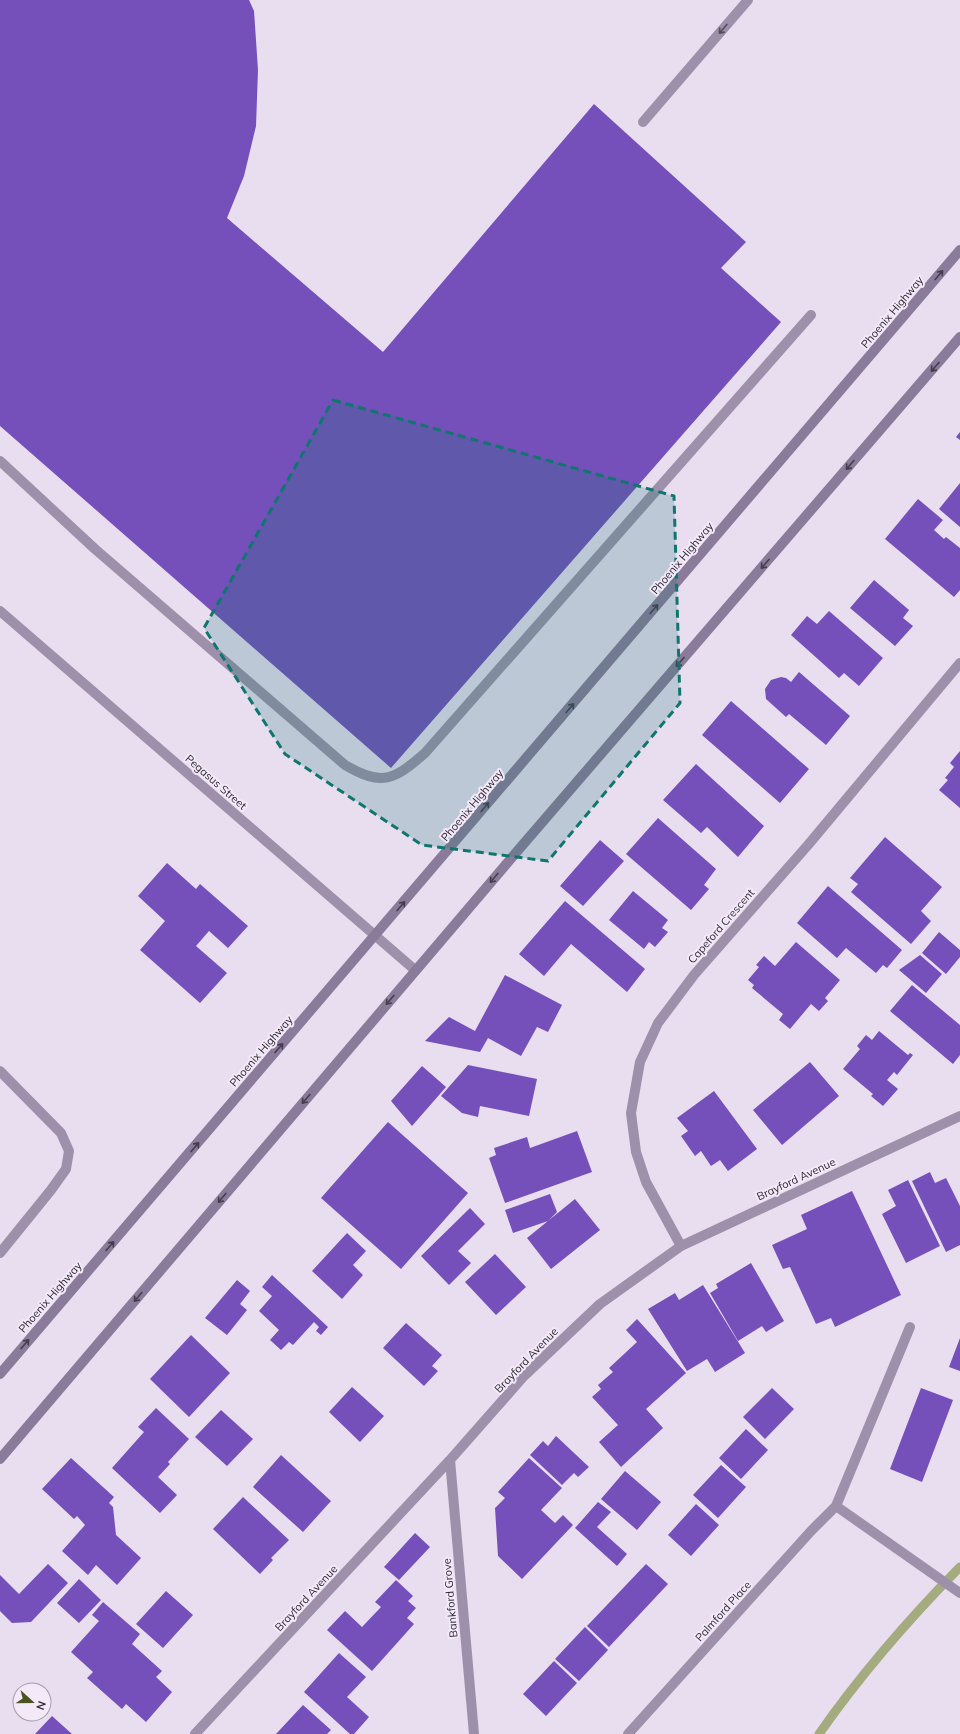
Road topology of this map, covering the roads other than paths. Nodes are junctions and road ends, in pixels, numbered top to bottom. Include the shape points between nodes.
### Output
1 (748, 0) edge
2 (643, 122) dead end
3 (960, 250) edge
4 (811, 315) dead end
5 (960, 338) edge
6 (0, 461) edge
7 (0, 611) edge
8 (960, 663) edge
9 (376, 936) junction
10 (415, 970) junction
11 (0, 1071) edge
12 (960, 1116) edge
13 (681, 1246) junction
14 (0, 1253) edge
15 (910, 1327) dead end
16 (0, 1374) edge
17 (0, 1459) edge
18 (450, 1460) junction
19 (836, 1506) junction
20 (960, 1593) edge
21 (195, 1734) edge
22 (474, 1734) edge
23 (628, 1734) edge

1 -> 2 street
9 -> 3 main road, Phoenix Highway
4 - 6 street via 425,753 406,770 388,777 376,779 362,776 345,765 95,549
5 -> 10 main road
7 - 9 street, Pegasus Street
8 - 13 street, Capeford Crescent via 808,845 694,975 658,1023 640,1062 631,1113 636,1152 646,1182
9 - 10 street, Pegasus Street
16 -> 9 main road, Phoenix Highway
10 -> 17 main road
11 - 14 street via 60,1133 69,1151 66,1169
12 - 13 street, Brayford Avenue
13 - 18 street, Brayford Avenue via 600,1304 566,1334 524,1376
15 - 19 street, Palmford Place
18 - 21 street, Brayford Avenue
18 - 22 street, Bankford Grove
19 - 20 street
19 - 23 street, Palmford Place

